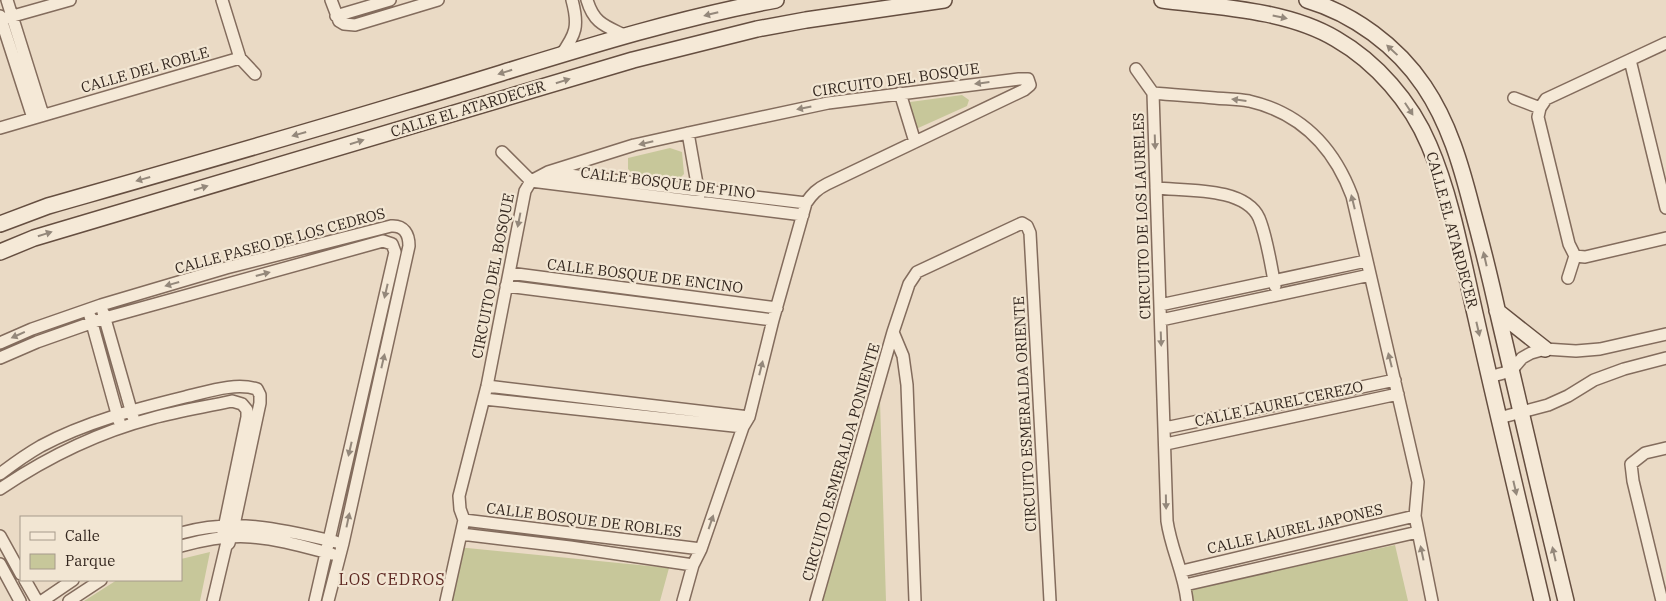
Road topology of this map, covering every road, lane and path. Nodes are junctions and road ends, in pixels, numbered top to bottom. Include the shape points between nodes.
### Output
1 (7, 0) edge
2 (70, 0) edge
3 (222, 0) edge
4 (331, 0) edge
5 (390, 0) edge
6 (438, 0) edge
7 (572, 0) edge
8 (587, 0) edge
9 (776, 0) edge
10 (944, 0) edge
11 (1162, 0) edge
12 (1307, 0) edge
13 (863, 6) edge
14 (1261, 6) edge
15 (336, 16) junction
16 (3, 18) edge
17 (626, 36) junction
18 (1666, 43) edge
19 (561, 55) junction
20 (240, 58) junction
21 (633, 60) junction
22 (1630, 60) junction
23 (1136, 69) dead end
24 (255, 74) dead end
25 (900, 93) junction
26 (1153, 93) junction
27 (1514, 98) dead end
28 (406, 102) junction
29 (1540, 108) junction
30 (38, 117) junction
31 (414, 125) junction
32 (0, 128) edge
33 (688, 133) junction
34 (915, 142) junction
35 (502, 152) dead end
36 (548, 172) junction
37 (531, 180) junction
38 (1156, 188) junction
39 (698, 190) junction
40 (701, 202) junction
41 (806, 203) junction
42 (1666, 208) edge
43 (802, 215) junction
44 (0, 224) edge
45 (405, 230) junction
46 (1666, 238) edge
47 (392, 244) junction
48 (4, 250) edge
49 (1575, 256) junction
50 (1366, 260) junction
51 (226, 268) junction
52 (509, 273) junction
53 (1370, 275) junction
54 (913, 276) joint
55 (1568, 278) dead end
56 (1274, 280) junction
57 (228, 283) junction
58 (506, 286) junction
59 (639, 290) junction
60 (1277, 295) junction
61 (637, 303) junction
62 (101, 305) junction
63 (1160, 305) junction
64 (777, 308) junction
65 (88, 310) junction
66 (1497, 311) junction
67 (105, 318) junction
68 (773, 320) junction
69 (1160, 320) junction
70 (92, 323) junction
71 (894, 332) junction
72 (1666, 334) edge
73 (0, 343) edge
74 (1545, 349) junction
75 (0, 358) edge
76 (1666, 358) edge
77 (1512, 371) junction
78 (1489, 377) junction
79 (1395, 380) junction
80 (487, 386) junction
81 (257, 389) junction
82 (363, 392) junction
83 (1398, 394) junction
84 (376, 395) junction
85 (484, 399) junction
86 (613, 400) junction
87 (242, 404) junction
88 (1278, 405) junction
89 (132, 410) junction
90 (1521, 412) junction
91 (611, 413) junction
92 (118, 415) junction
93 (749, 416) junction
94 (1499, 418) junction
95 (1282, 419) junction
96 (135, 423) junction
97 (743, 427) junction
98 (121, 428) junction
99 (1165, 428) junction
100 (1166, 444) junction
101 (1666, 448) edge
102 (0, 474) edge
103 (0, 489) edge
104 (1415, 516) junction
105 (464, 520) junction
106 (229, 525) junction
107 (1418, 532) junction
108 (182, 533) edge
109 (573, 533) junction
110 (461, 534) junction
111 (0, 536) edge
112 (329, 540) junction
113 (226, 541) junction
114 (343, 544) junction
115 (1298, 544) junction
116 (182, 546) edge
117 (570, 547) junction
118 (702, 549) junction
119 (326, 552) junction
120 (340, 556) junction
121 (1300, 558) junction
122 (0, 564) edge
123 (693, 565) junction
124 (1182, 571) junction
125 (20, 572) edge
126 (26, 581) edge
127 (72, 581) edge
128 (98, 581) edge
129 (1185, 585) junction
130 (20, 601) edge
131 (37, 601) edge
132 (42, 601) edge
133 (69, 601) edge
134 (213, 601) edge
135 (315, 601) edge
136 (328, 601) edge
137 (446, 601) edge
138 (683, 601) edge
139 (816, 601) edge
140 (915, 601) edge
141 (1050, 601) edge
142 (1187, 601) edge
143 (1432, 601) edge
144 (1542, 601) edge
145 (1566, 601) edge
146 (1662, 601) edge

1 - 16 street
2 - 16 street
3 - 20 street
4 - 15 street
5 - 15 street
6 - 15 street via 355,25 344,24
7 - 19 street via 576,27 573,38
8 - 17 street via 600,23
9 -> 17 street, CALLE EL ATARDECER
10 - 13 street, CALLE EL ATARDECER
11 - 14 street, CALLE EL ATARDECER
66 -> 12 street, CALLE EL ATARDECER via 1460,164 1435,104 1409,66 1390,47 1347,16
13 - 21 street, CALLE EL ATARDECER
14 -> 78 street, CALLE EL ATARDECER via 1337,39 1377,71 1404,100 1416,119 1429,144 1452,218
16 - 30 street
17 - 19 street, CALLE EL ATARDECER
17 - 21 street
18 - 22 street
19 -> 28 street, CALLE EL ATARDECER
20 - 24 street
20 - 30 street, CALLE DEL ROBLE
31 -> 21 street, CALLE EL ATARDECER
22 - 29 street via 1546,99
22 - 42 street
23 - 26 street
25 -> 33 street, CIRCUITO DEL BOSQUE via 828,103
25 - 34 street
34 -> 25 street, CIRCUITO DEL BOSQUE via 1028,88 1030,82 1018,79
26 -> 38 street, CIRCUITO DE LOS LAURELES
50 -> 26 street, CIRCUITO DE LOS LAURELES via 1352,196 1341,171 1326,148 1303,126 1277,111 1249,101
27 - 29 street
28 - 31 street
28 -> 44 street, CALLE EL ATARDECER via 48,206
29 - 49 street via 1538,117 1569,244
30 - 32 street, CALLE DEL ROBLE
48 -> 31 street, CALLE EL ATARDECER via 34,238
33 -> 36 street, CIRCUITO DEL BOSQUE via 634,145
33 - 39 street
34 - 41 street, CIRCUITO DEL BOSQUE via 817,189
35 - 37 street
36 - 37 street, CIRCUITO DEL BOSQUE
36 - 39 street, CALLE BOSQUE DE PINO
37 - 40 street, CALLE BOSQUE DE PINO
37 -> 52 street, CIRCUITO DEL BOSQUE via 525,190
38 - 56 street via 1226,194 1248,204 1259,218
38 - 63 street, CIRCUITO DE LOS LAURELES
39 - 40 street
39 - 41 street, CALLE BOSQUE DE PINO
40 - 43 street, CALLE BOSQUE DE PINO
41 - 43 street, CIRCUITO DEL BOSQUE
43 - 64 street, CIRCUITO DEL BOSQUE
44 - 48 street
45 - 47 street
45 - 51 street, CALLE PASEO DE LOS CEDROS via 391,226
84 -> 45 street, CALLE PASEO DE LOS CEDROS via 409,246
46 - 49 street via 1586,257
57 -> 47 street, CALLE PASEO DE LOS CEDROS via 383,241
47 -> 82 street via 395,252
49 - 55 street
50 - 53 street, CIRCUITO DE LOS LAURELES
50 - 56 street
51 - 57 street
51 -> 62 street, CALLE PASEO DE LOS CEDROS
52 - 58 street, CIRCUITO DEL BOSQUE
52 - 59 street, CALLE BOSQUE DE ENCINO
53 - 60 street
79 -> 53 street, CIRCUITO DE LOS LAURELES
54 - 71 street, CIRCUITO ESMERALDA PONIENTE
54 - 141 street, CIRCUITO ESMERALDA ORIENTE via 1022,223 1029,229
56 - 60 street
56 - 63 street
57 - 67 street, CALLE PASEO DE LOS CEDROS
58 - 61 street, CALLE BOSQUE DE ENCINO
58 - 80 street, CIRCUITO DEL BOSQUE
59 - 61 street
59 - 64 street, CALLE BOSQUE DE ENCINO
60 - 69 street
61 - 68 street, CALLE BOSQUE DE ENCINO
62 - 65 street, CALLE PASEO DE LOS CEDROS
62 - 67 street
63 - 69 street, CIRCUITO DE LOS LAURELES
64 - 68 street, CIRCUITO DEL BOSQUE
65 - 70 street
65 -> 73 street, CALLE PASEO DE LOS CEDROS
66 - 74 street
66 - 77 street, CALLE EL ATARDECER
67 - 70 street, CALLE PASEO DE LOS CEDROS
67 - 89 street
93 -> 68 street, CIRCUITO DEL BOSQUE
69 -> 99 street, CIRCUITO DE LOS LAURELES
70 - 75 street, CALLE PASEO DE LOS CEDROS
70 - 92 street
71 - 139 street, CIRCUITO ESMERALDA PONIENTE
71 - 140 street via 903,356 907,385
72 - 74 street via 1600,349
74 - 77 street via 1522,358
76 - 90 street via 1624,368 1548,405
77 - 78 street
77 - 90 street, CALLE EL ATARDECER
78 - 94 street, CALLE EL ATARDECER
79 - 83 street, CIRCUITO DE LOS LAURELES
79 - 88 street, CALLE LAUREL CEREZO
80 - 85 street, CIRCUITO DEL BOSQUE
80 - 86 street
81 - 87 street
81 - 89 street via 211,390
81 - 106 street via 260,403
82 - 84 street
82 -> 112 street
83 - 95 street, CALLE LAUREL CEREZO
83 - 104 street, CIRCUITO DE LOS LAURELES via 1418,482
114 -> 84 street, CALLE PASEO DE LOS CEDROS
85 - 91 street
85 - 105 street, CIRCUITO DEL BOSQUE via 459,496
86 - 91 street
86 - 93 street
87 - 96 street via 232,401
87 - 106 street via 247,410 247,417
88 - 95 street
88 - 99 street, CALLE LAUREL CEREZO
89 - 92 street
89 - 96 street
90 - 94 street
145 -> 90 street, CALLE EL ATARDECER
91 - 97 street
92 - 98 street
92 - 102 street via 41,446
93 - 97 street, CIRCUITO DEL BOSQUE
94 -> 144 street, CALLE EL ATARDECER
95 - 100 street, CALLE LAUREL CEREZO
96 - 98 street
118 -> 97 street, CIRCUITO DEL BOSQUE
98 - 103 street via 81,444
99 - 100 street, CIRCUITO DE LOS LAURELES
100 -> 124 street, CIRCUITO DE LOS LAURELES via 1167,521
101 - 146 street via 1645,453 1631,464
104 - 107 street, CIRCUITO DE LOS LAURELES
104 - 115 street, CALLE LAUREL JAPONES
105 - 109 street, CALLE BOSQUE DE ROBLES
105 - 110 street, CIRCUITO DEL BOSQUE
106 - 108 street
106 - 112 street via 283,530
106 - 113 street
107 - 121 street, CALLE LAUREL JAPONES
143 -> 107 street, CIRCUITO DE LOS LAURELES
109 - 117 street
109 - 118 street, CALLE BOSQUE DE ROBLES
110 - 117 street, CALLE BOSQUE DE ROBLES
110 - 137 street, CIRCUITO DEL BOSQUE
111 - 125 street
112 - 114 street
112 - 119 street
113 - 116 street
113 - 119 street via 250,536
113 - 134 street
114 - 120 street, CALLE PASEO DE LOS CEDROS
115 - 121 street
115 - 124 street, CALLE LAUREL JAPONES
117 - 123 street, CALLE BOSQUE DE ROBLES
118 - 123 street, CIRCUITO DEL BOSQUE
119 - 120 street
119 - 135 street
120 - 136 street, CALLE PASEO DE LOS CEDROS
121 - 129 street, CALLE LAUREL JAPONES
122 - 130 street
123 - 138 street, CIRCUITO DEL BOSQUE
124 - 129 street, CIRCUITO DE LOS LAURELES
126 - 131 street
127 - 132 street
128 - 133 street
129 - 142 street, CIRCUITO DE LOS LAURELES

